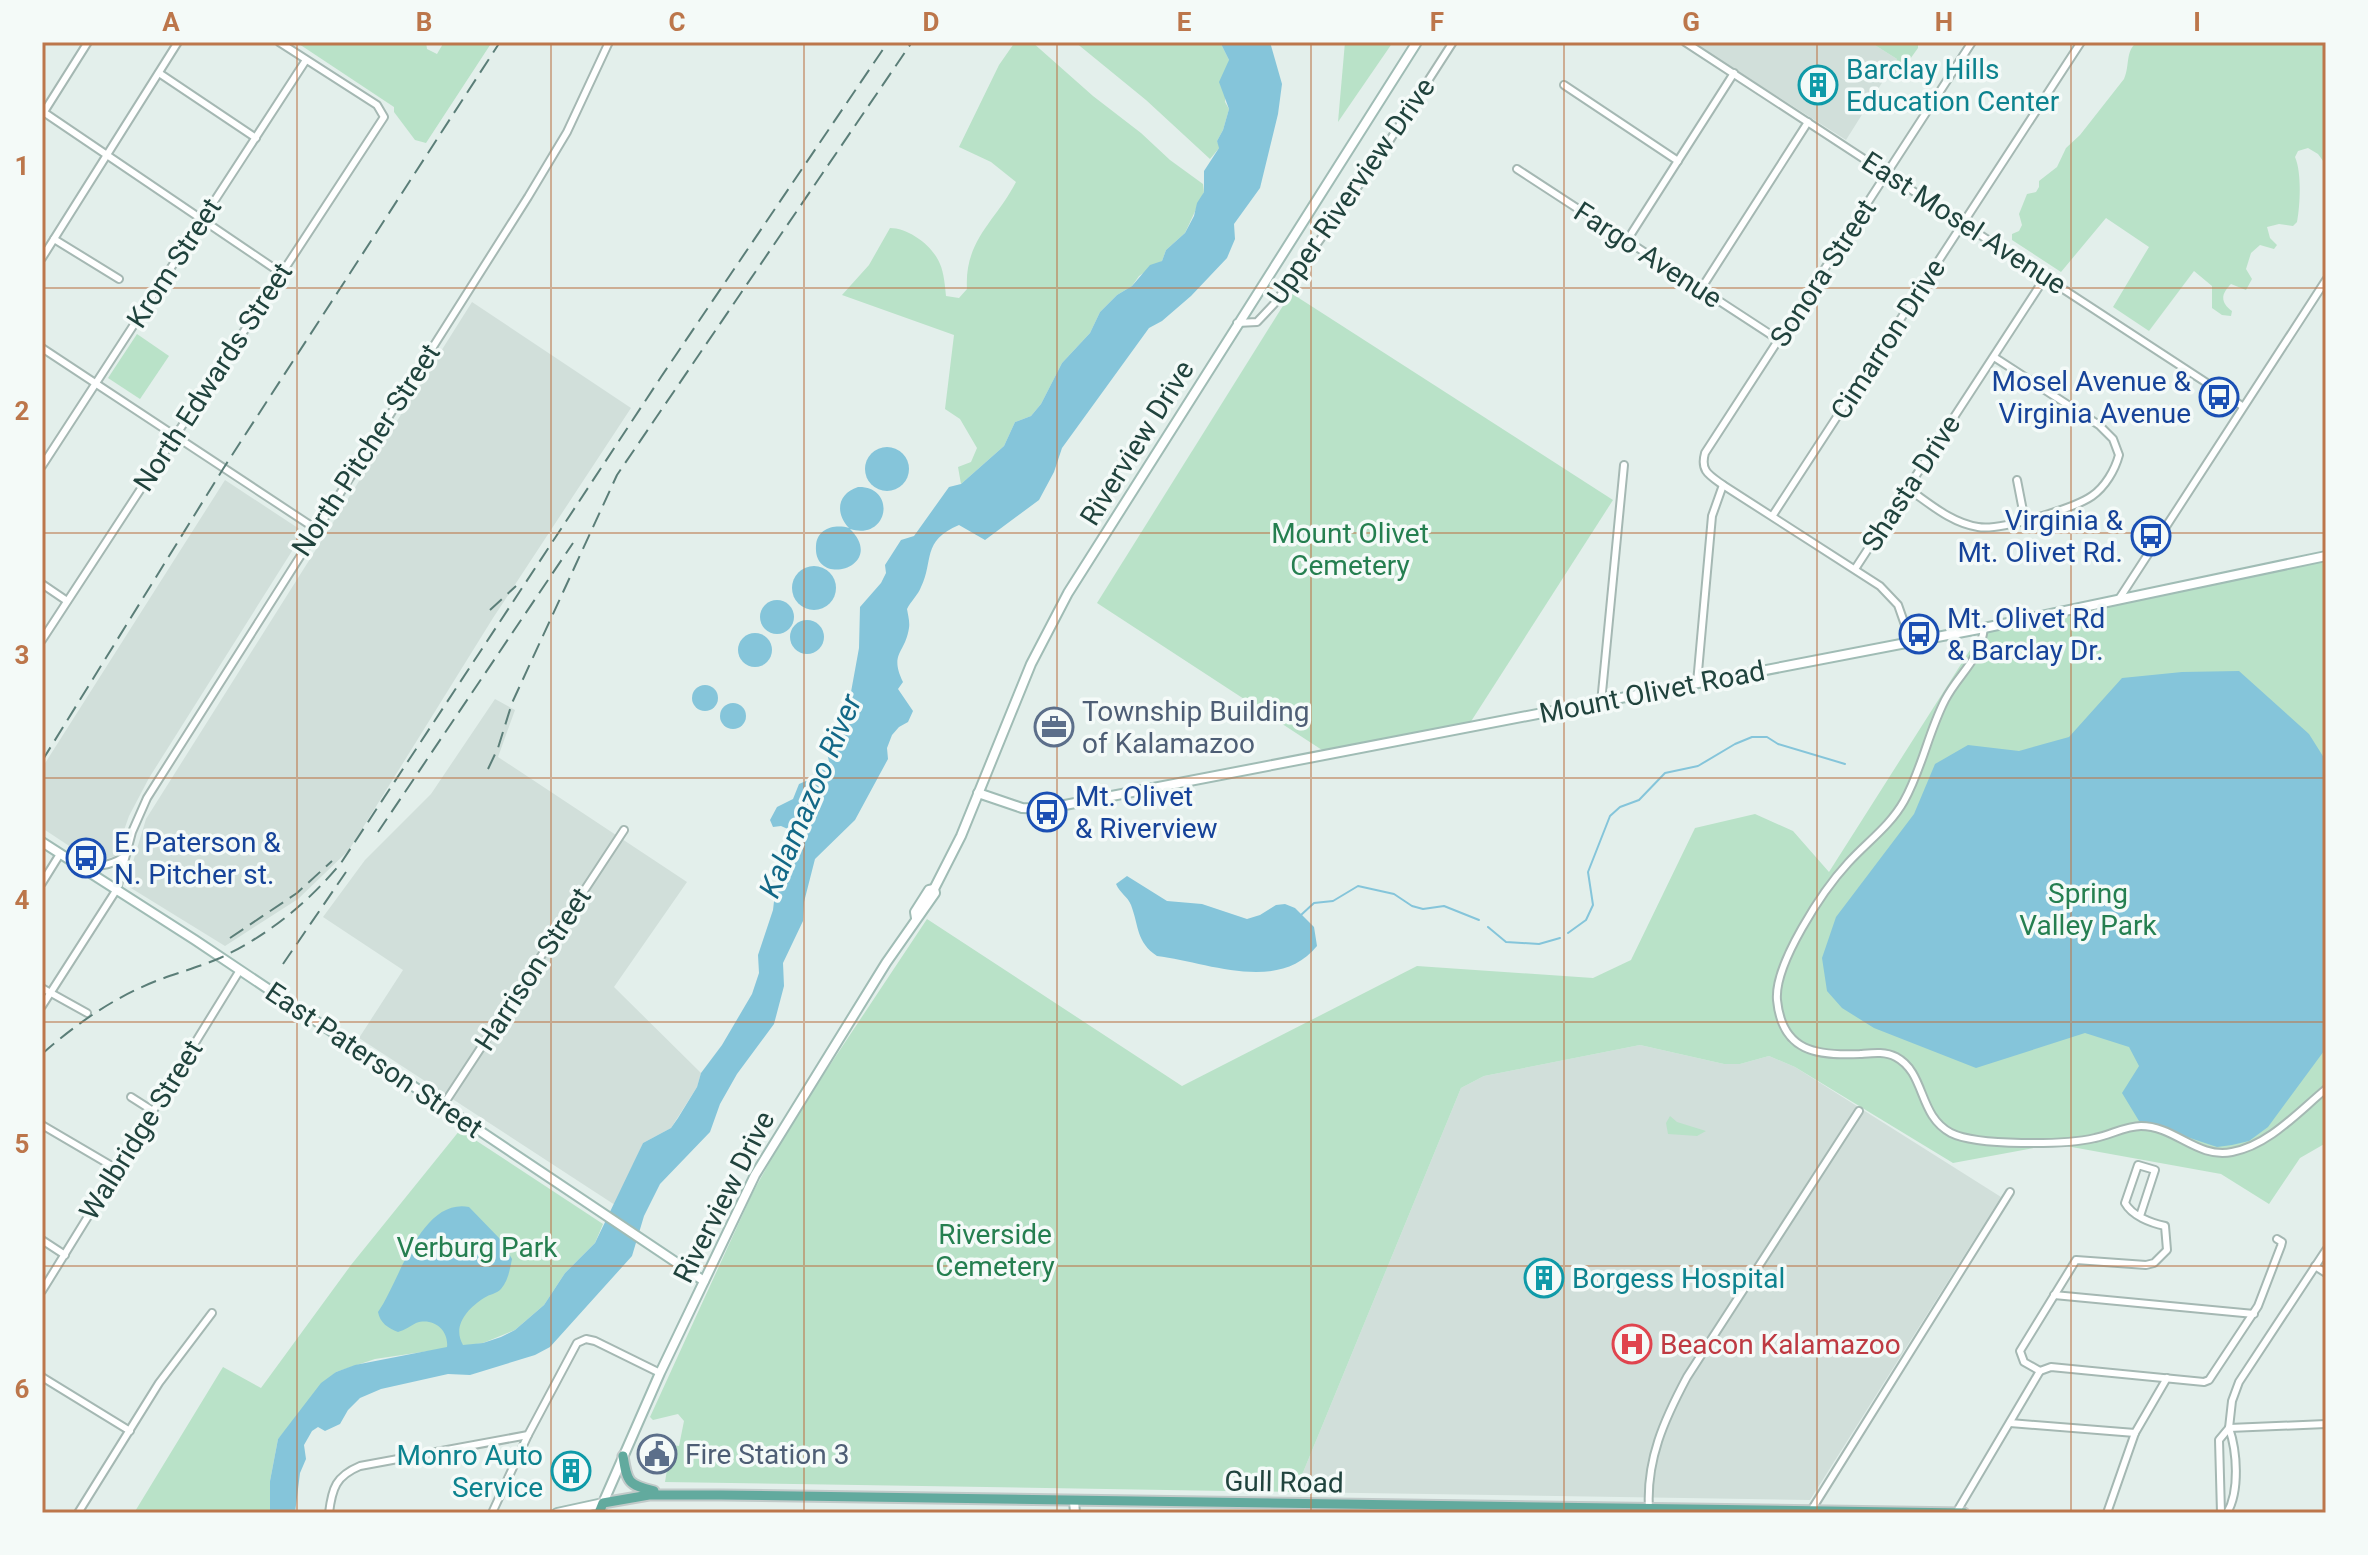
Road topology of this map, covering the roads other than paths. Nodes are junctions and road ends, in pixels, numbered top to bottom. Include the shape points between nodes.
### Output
1 (88, 42) edge
2 (178, 42) edge
3 (279, 42) edge
4 (609, 42) edge
5 (1417, 42) edge
6 (1453, 42) edge
7 (1685, 42) edge
8 (1972, 42) edge
9 (2081, 42) edge
10 (306, 60) junction
11 (159, 73) junction
12 (1734, 73) junction
13 (1564, 85) dead end
14 (43, 113) edge
15 (1808, 122) junction
16 (256, 138) junction
17 (106, 155) junction
18 (1678, 161) junction
19 (1517, 169) dead end
20 (1887, 174) junction
21 (202, 220) junction
22 (1964, 223) junction
23 (54, 239) junction
24 (1626, 242) junction
25 (42, 258) edge
26 (281, 273) junction
27 (2046, 276) junction
28 (119, 279) dead end
29 (2326, 280) edge
30 (1701, 289) junction
31 (1237, 323) junction
32 (1779, 340) junction
33 (42, 348) edge
34 (1994, 357) junction
35 (95, 384) junction
36 (2242, 406) junction
37 (175, 437) junction
38 (1624, 465) dead end
39 (42, 466) edge
40 (2017, 480) dead end
41 (1723, 485) junction
42 (1907, 488) junction
43 (1773, 515) junction
44 (2025, 521) junction
45 (316, 529) junction
46 (2326, 556) edge
47 (1855, 569) junction
48 (42, 584) edge
49 (2118, 599) junction
50 (67, 601) junction
51 (1984, 628) junction
52 (42, 640) edge
53 (1911, 642) junction
54 (1697, 683) junction
55 (1601, 703) junction
56 (978, 793) junction
57 (624, 830) dead end
58 (42, 842) edge
59 (60, 854) junction
60 (124, 857) junction
61 (74, 863) junction
62 (42, 883) edge
63 (117, 889) junction
64 (240, 970) junction
65 (42, 988) edge
66 (51, 992) junction
67 (42, 1006) edge
68 (87, 1013) dead end
69 (2326, 1089) edge
70 (131, 1097) dead end
71 (442, 1107) junction
72 (153, 1111) junction
73 (1859, 1111) dead end
74 (42, 1125) edge
75 (117, 1169) junction
76 (2010, 1192) dead end
77 (2140, 1216) junction
78 (2277, 1239) dead end
79 (42, 1240) edge
80 (2326, 1250) edge
81 (65, 1255) junction
82 (2315, 1266) junction
83 (2326, 1273) edge
84 (704, 1281) junction
85 (42, 1291) edge
86 (2054, 1295) junction
87 (212, 1313) dead end
88 (2254, 1314) junction
89 (2040, 1371) junction
90 (660, 1373) junction
91 (42, 1377) edge
92 (2164, 1378) junction
93 (2010, 1423) junction
94 (2326, 1424) edge
95 (2229, 1428) junction
96 (130, 1431) junction
97 (2135, 1433) junction
98 (528, 1435) junction
99 (623, 1456) junction
100 (669, 1495) junction
101 (1074, 1501) junction
102 (601, 1508) edge
103 (1812, 1509) junction
104 (1643, 1510) edge
105 (1745, 1511) edge
106 (1828, 1511) edge
107 (1922, 1512) edge
108 (78, 1513) edge
109 (329, 1513) edge
110 (492, 1513) edge
111 (557, 1513) edge
112 (1075, 1513) edge
113 (1956, 1513) edge
114 (1964, 1513) edge
115 (2107, 1513) edge
116 (2224, 1513) edge

1 - 14 street
2 - 11 street
3 - 10 street
4 - 45 street, North Pitcher Street via 567,132
5 - 31 street, Riverview Drive
6 - 31 street, Upper Riverview Drive via 1274,304 1257,322
7 - 12 street, East Mosel Avenue
8 - 20 street, Sonora Street
9 - 22 street, Cimarron Drive
10 - 16 street, Krom Street
10 - 26 street, North Edwards Street via 377,105 384,115
11 - 16 street
11 - 17 street
12 - 15 street, East Mosel Avenue
12 - 18 street
13 - 18 street
14 - 17 street
15 - 20 street, East Mosel Avenue
15 - 30 street
16 - 21 street, Krom Street
17 - 21 street
17 - 23 street
18 - 24 street
19 - 24 street, Fargo Avenue
20 - 22 street, East Mosel Avenue
20 - 32 street, Sonora Street
21 - 26 street
21 - 35 street, Krom Street
22 - 27 street, East Mosel Avenue
22 - 43 street, Cimarron Drive
23 - 25 street
23 - 28 street
24 - 30 street, Fargo Avenue
26 - 37 street, North Edwards Street
27 - 34 street, Shasta Drive
27 - 36 street, East Mosel Avenue
29 - 36 street
30 - 32 street, Fargo Avenue
31 - 56 street, Riverview Drive via 1053,621
32 - 41 street, Sonora Street via 1705,453 1705,472
33 - 35 street
34 - 42 street, Shasta Drive
34 - 44 street via 2099,425 2119,450 2111,475 2091,496
35 - 37 street
35 - 39 street, Krom Street
36 - 49 street
37 - 45 street
37 - 50 street, North Edwards Street
38 - 55 street
40 - 44 street
41 - 43 street
41 - 54 street via 1712,516
42 - 44 street via 1975,527 2002,528
42 - 47 street, Shasta Drive
43 - 47 street
45 - 60 street, North Pitcher Street via 147,798
46 - 49 street, Mount Olivet Road
47 - 53 street via 1898,605
48 - 50 street
49 - 51 street, Mount Olivet Road
50 - 52 street, North Edwards Street
51 - 53 street, Mount Olivet Road
51 - 69 street via 1978,655 1946,697 1903,803 1837,877 1786,957 1777,992 1787,1032 1815,1053 1897,1058 1913,1073 1925,1105 1940,1125 1976,1140 2069,1141 2141,1126 2208,1152 2234,1152 2267,1137
53 - 54 street, Mount Olivet Road
54 - 55 street, Mount Olivet Road
55 - 56 street, Mount Olivet Road via 1044,809 1022,808
56 - 84 street, Riverview Drive via 934,889 769,1151
57 - 71 street, Harrison Street
58 - 59 street, East Paterson Street
59 - 61 street, East Paterson Street
59 - 62 street
60 - 61 street via 96,867
60 - 63 street, North Pitcher Street
61 - 63 street, East Paterson Street
63 - 64 street, East Paterson Street
63 - 66 street
64 - 71 street, East Paterson Street
64 - 72 street, Walbridge Street
65 - 66 street
66 - 67 street
66 - 68 street
70 - 72 street
71 - 84 street, East Paterson Street
72 - 75 street, Walbridge Street
73 - 104 street via 1687,1377 1652,1462
74 - 75 street
75 - 81 street, Walbridge Street
76 - 103 street
77 - 77 street via 2155,1170 2138,1165 2125,1203
77 - 86 street via 2165,1226 2163,1256 2138,1265 2076,1260
78 - 88 street via 2281,1246
79 - 81 street
80 - 82 street
81 - 85 street, Walbridge Street
82 - 83 street
82 - 95 street via 2239,1382
84 - 90 street, Riverview Drive
86 - 88 street
86 - 89 street via 2020,1351 2024,1362
87 - 96 street
88 - 92 street via 2209,1380
89 - 92 street via 2051,1367
89 - 93 street
90 - 98 street via 607,1346 586,1339 577,1343
90 - 99 street, Riverview Drive
91 - 96 street
92 - 97 street
93 - 97 street
93 - 113 street
94 - 95 street
95 - 116 street via 2219,1440
95 - 116 street via 2234,1484 2232,1505
96 - 108 street
97 - 115 street
98 - 109 street via 360,1466 335,1484
98 - 110 street
99 - 100 main road via 631,1484
99 - 102 street, Riverview Drive
100 - 101 main road, Gull Road
100 - 102 main road, Gull Road via 631,1497
101 - 104 main road, Gull Road
101 - 112 street
102 - 111 street
103 - 105 main road, Gull Road
103 - 106 main road, Gull Road
104 - 105 main road, Gull Road
106 - 107 main road, Gull Road
107 - 113 main road, Gull Road
113 - 114 main road, Gull Road

